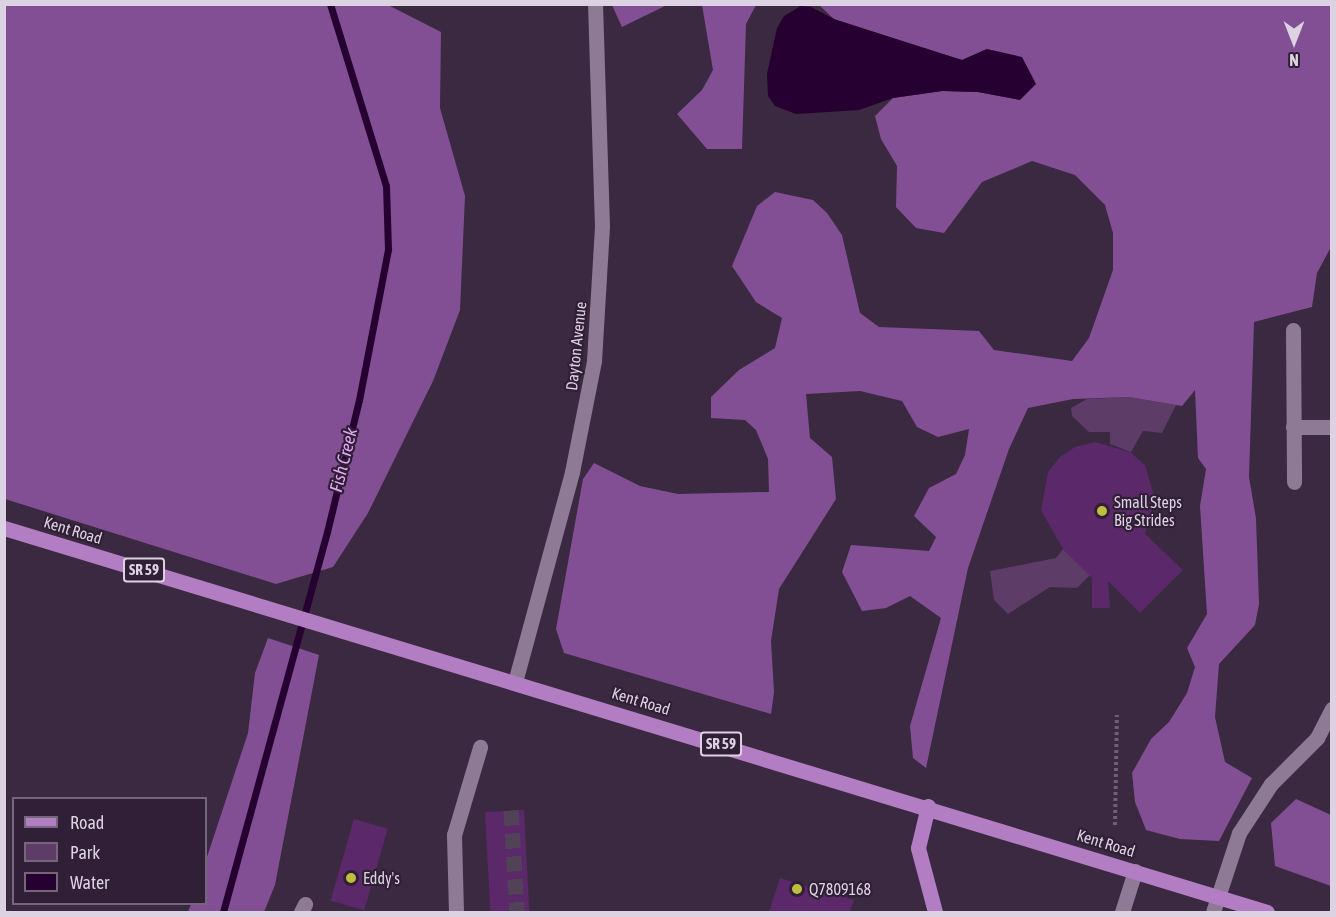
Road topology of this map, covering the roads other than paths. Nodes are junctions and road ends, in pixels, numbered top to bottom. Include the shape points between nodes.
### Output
1 (595, 4) edge
2 (1293, 330) dead end
3 (1293, 427) junction
4 (1332, 427) edge
5 (1294, 482) dead end
6 (4, 528) edge
7 (514, 682) junction
8 (1332, 709) edge
9 (480, 747) dead end
10 (928, 806) junction
11 (1135, 871) junction
12 (1219, 897) junction
13 (456, 912) edge
14 (935, 912) edge
15 (1122, 912) edge
16 (1213, 912) edge
17 (1267, 912) edge

1 - 7 street, Dayton Avenue via 602,226 594,361 572,472
2 - 3 street
3 - 4 street
3 - 5 street
6 - 7 main road, Kent Road / SR 59
7 - 10 main road, Kent Road / SR 59
8 - 12 street via 1317,738 1271,784 1239,833
9 - 13 street via 454,835
10 - 11 main road, Kent Road / SR 59
10 - 14 main road via 918,848
11 - 12 main road, Kent Road / SR 59
11 - 15 street
12 - 16 street
12 - 17 main road, Kent Road / SR 59

